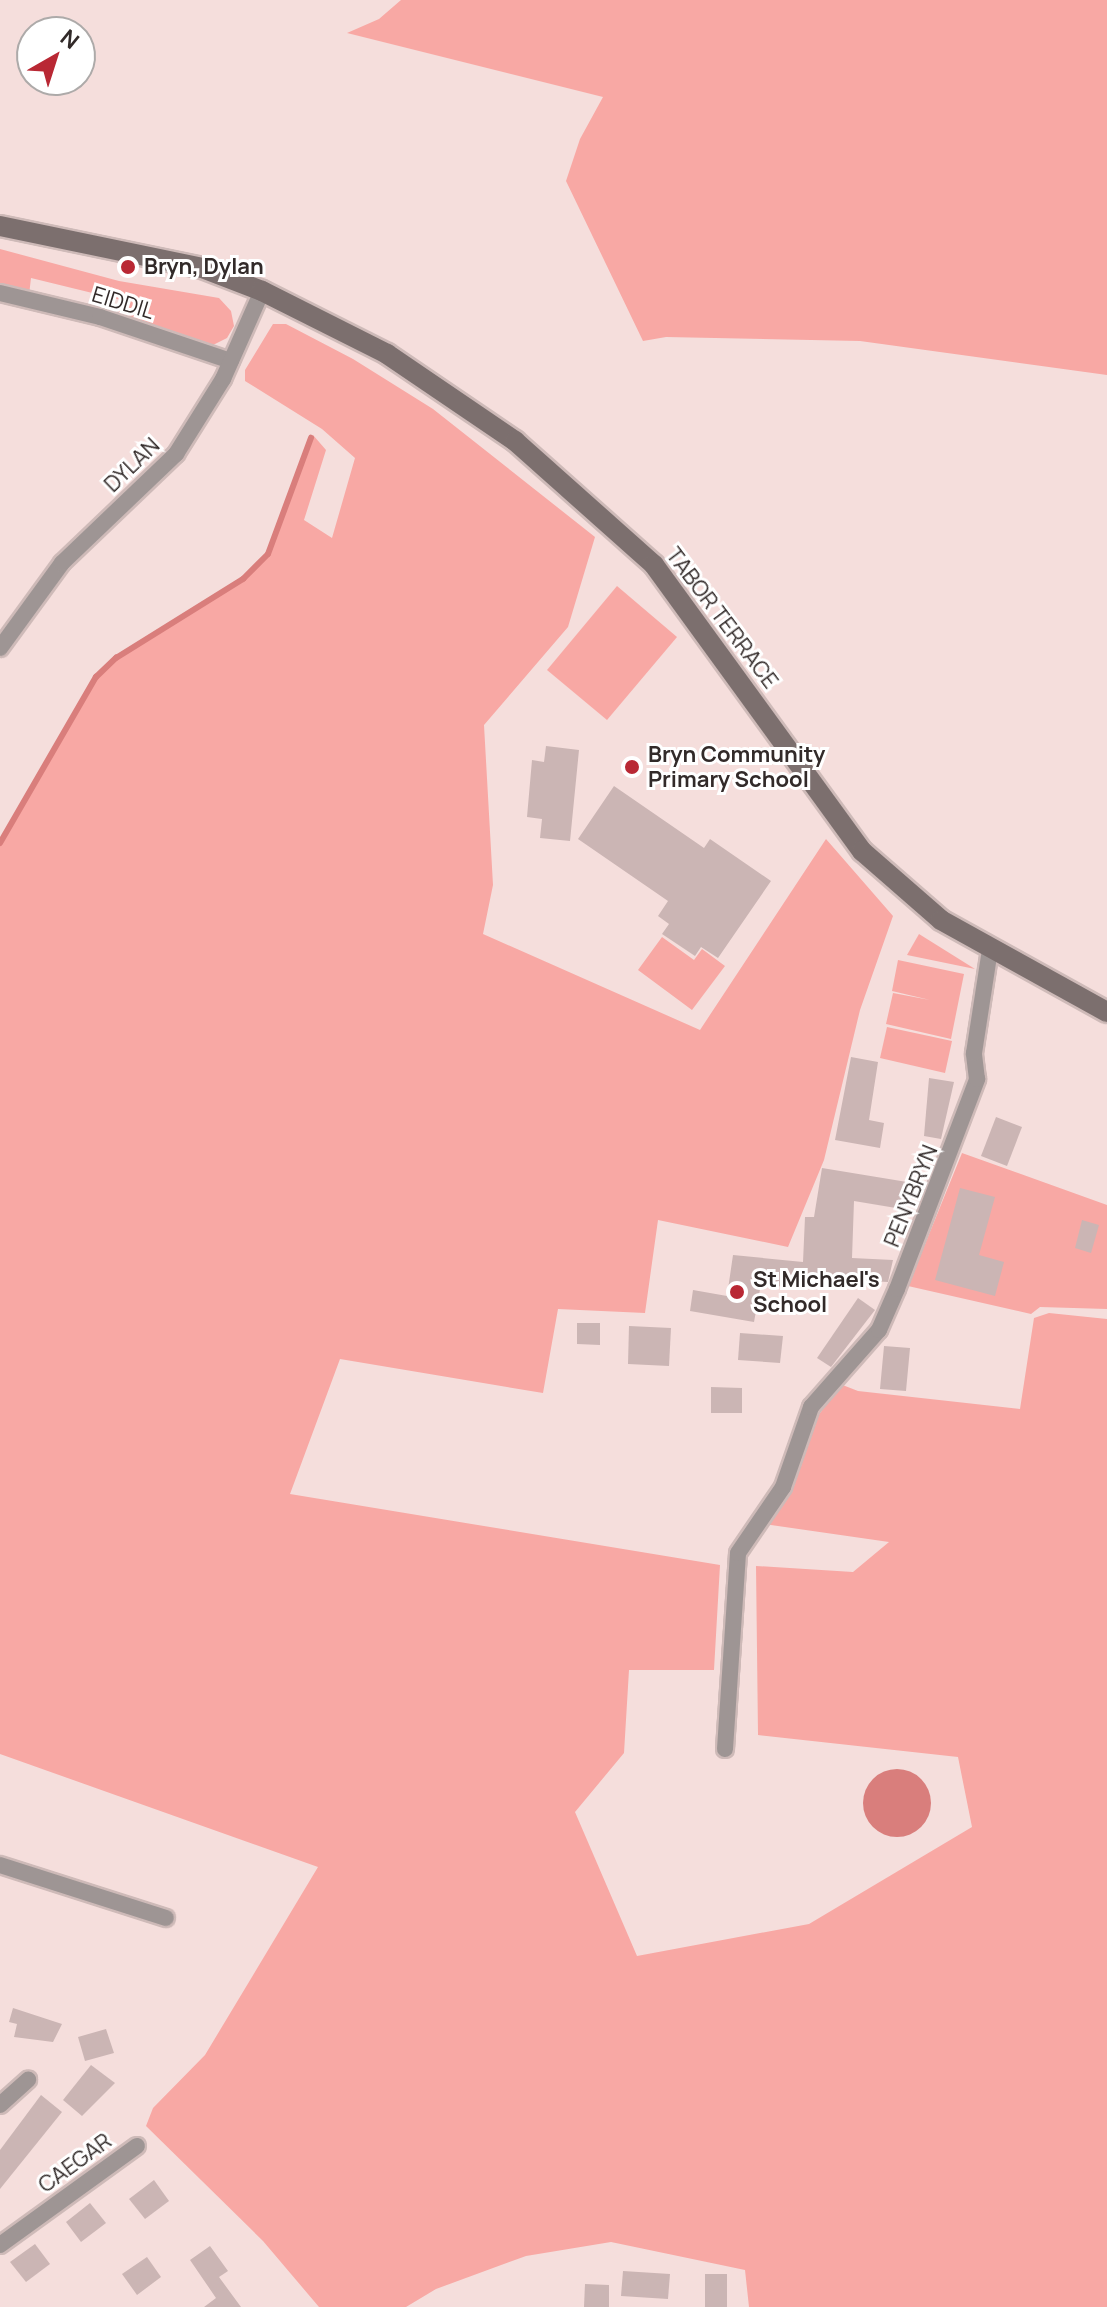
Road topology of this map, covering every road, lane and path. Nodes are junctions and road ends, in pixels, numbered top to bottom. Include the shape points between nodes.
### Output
1 (0, 226) edge
2 (262, 291) junction
3 (0, 293) edge
4 (231, 361) junction
5 (2, 639) edge
6 (990, 950) junction
7 (1107, 1012) edge
8 (725, 1749) dead end
9 (0, 1865) edge
10 (166, 1918) dead end
11 (28, 2080) dead end
12 (0, 2105) edge
13 (137, 2146) dead end
14 (0, 2245) edge

1 - 2 main road, TABOR TERRACE via 202,268
2 - 4 street, DYLAN
2 - 6 main road, TABOR TERRACE via 387,354 515,441 611,522 705,628 862,851 941,920
3 - 4 street, EIDDIL via 100,317
4 - 5 street, DYLAN via 176,454 62,563
6 - 7 main road, TABOR TERRACE
6 - 8 street, PENYBRYN via 974,1053 977,1079 908,1261 879,1330 811,1407 783,1487 738,1553
9 - 10 street
11 - 12 street
13 - 14 street, CAEGAR

